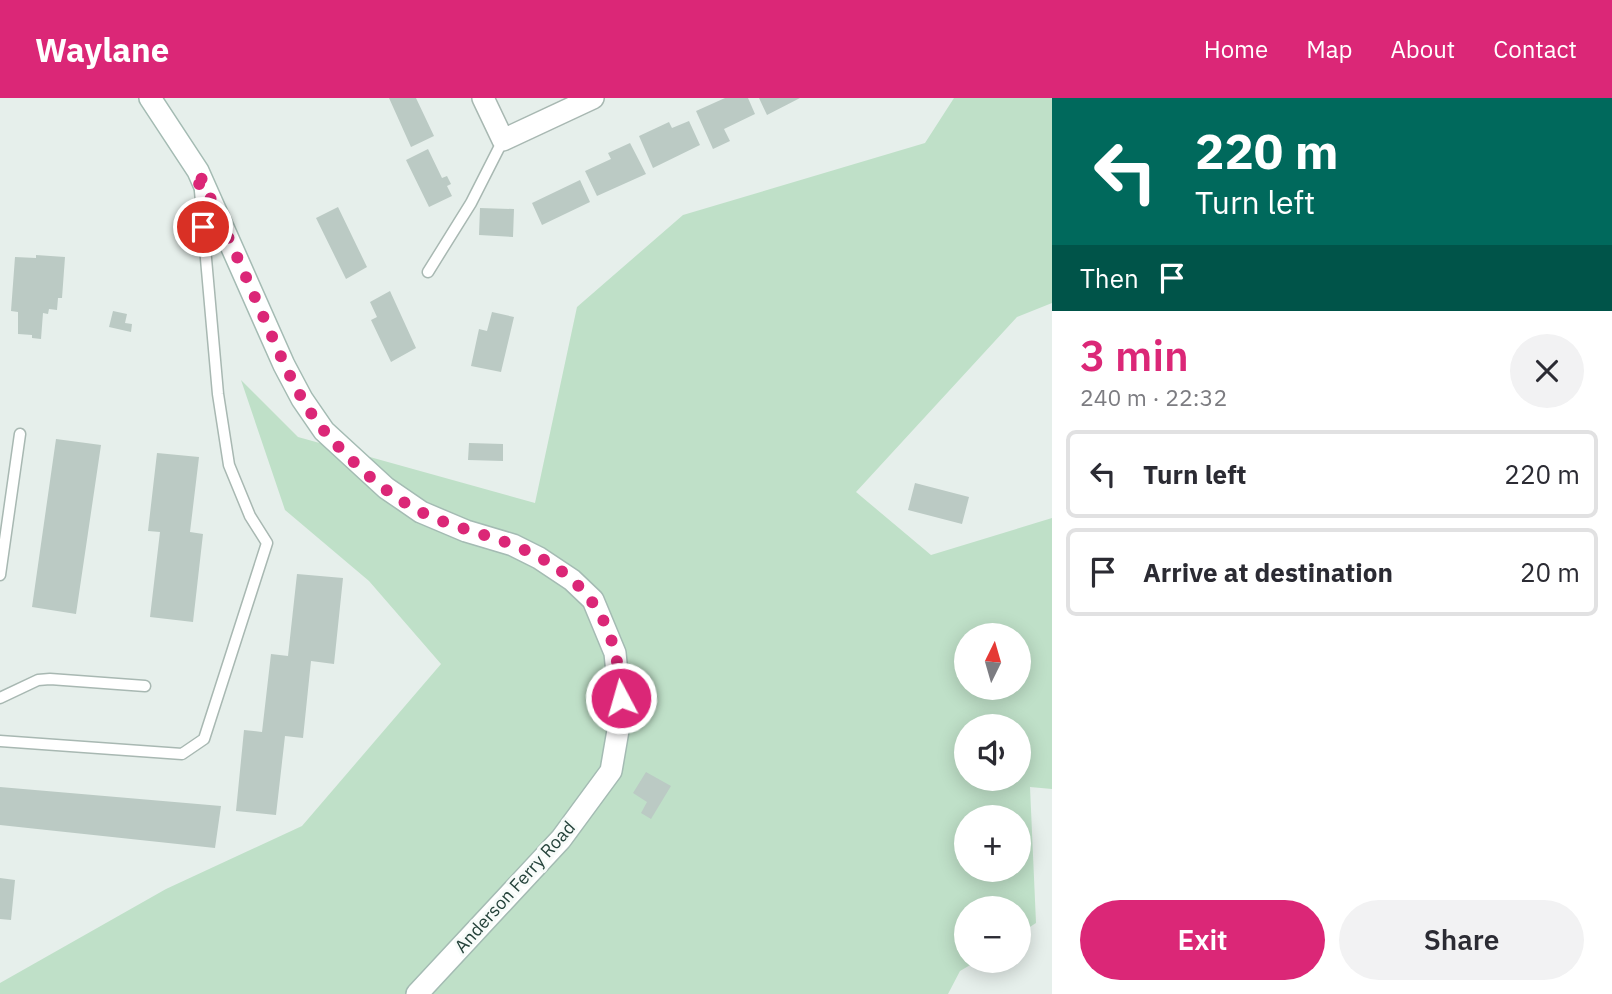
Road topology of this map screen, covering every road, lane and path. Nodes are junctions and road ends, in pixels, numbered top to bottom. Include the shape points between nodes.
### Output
1 (150, 98) edge
2 (483, 98) edge
3 (593, 98) edge
4 (503, 140) junction
5 (198, 171) junction
6 (428, 272) dead end
7 (20, 434) dead end
8 (0, 575) edge
9 (145, 686) dead end
10 (0, 698) edge
11 (0, 741) edge
12 (417, 994) edge

1 - 5 street, Anderson Ferry Road
2 - 4 street
3 - 4 street
4 - 6 lane
5 - 11 lane via 229,465 267,543 204,739 182,754
5 - 12 street, Anderson Ferry Road via 284,365 324,431 386,488 421,512 513,545 572,580 593,600 615,653 621,713 611,771 561,839
7 - 8 lane
9 - 10 lane via 50,679

